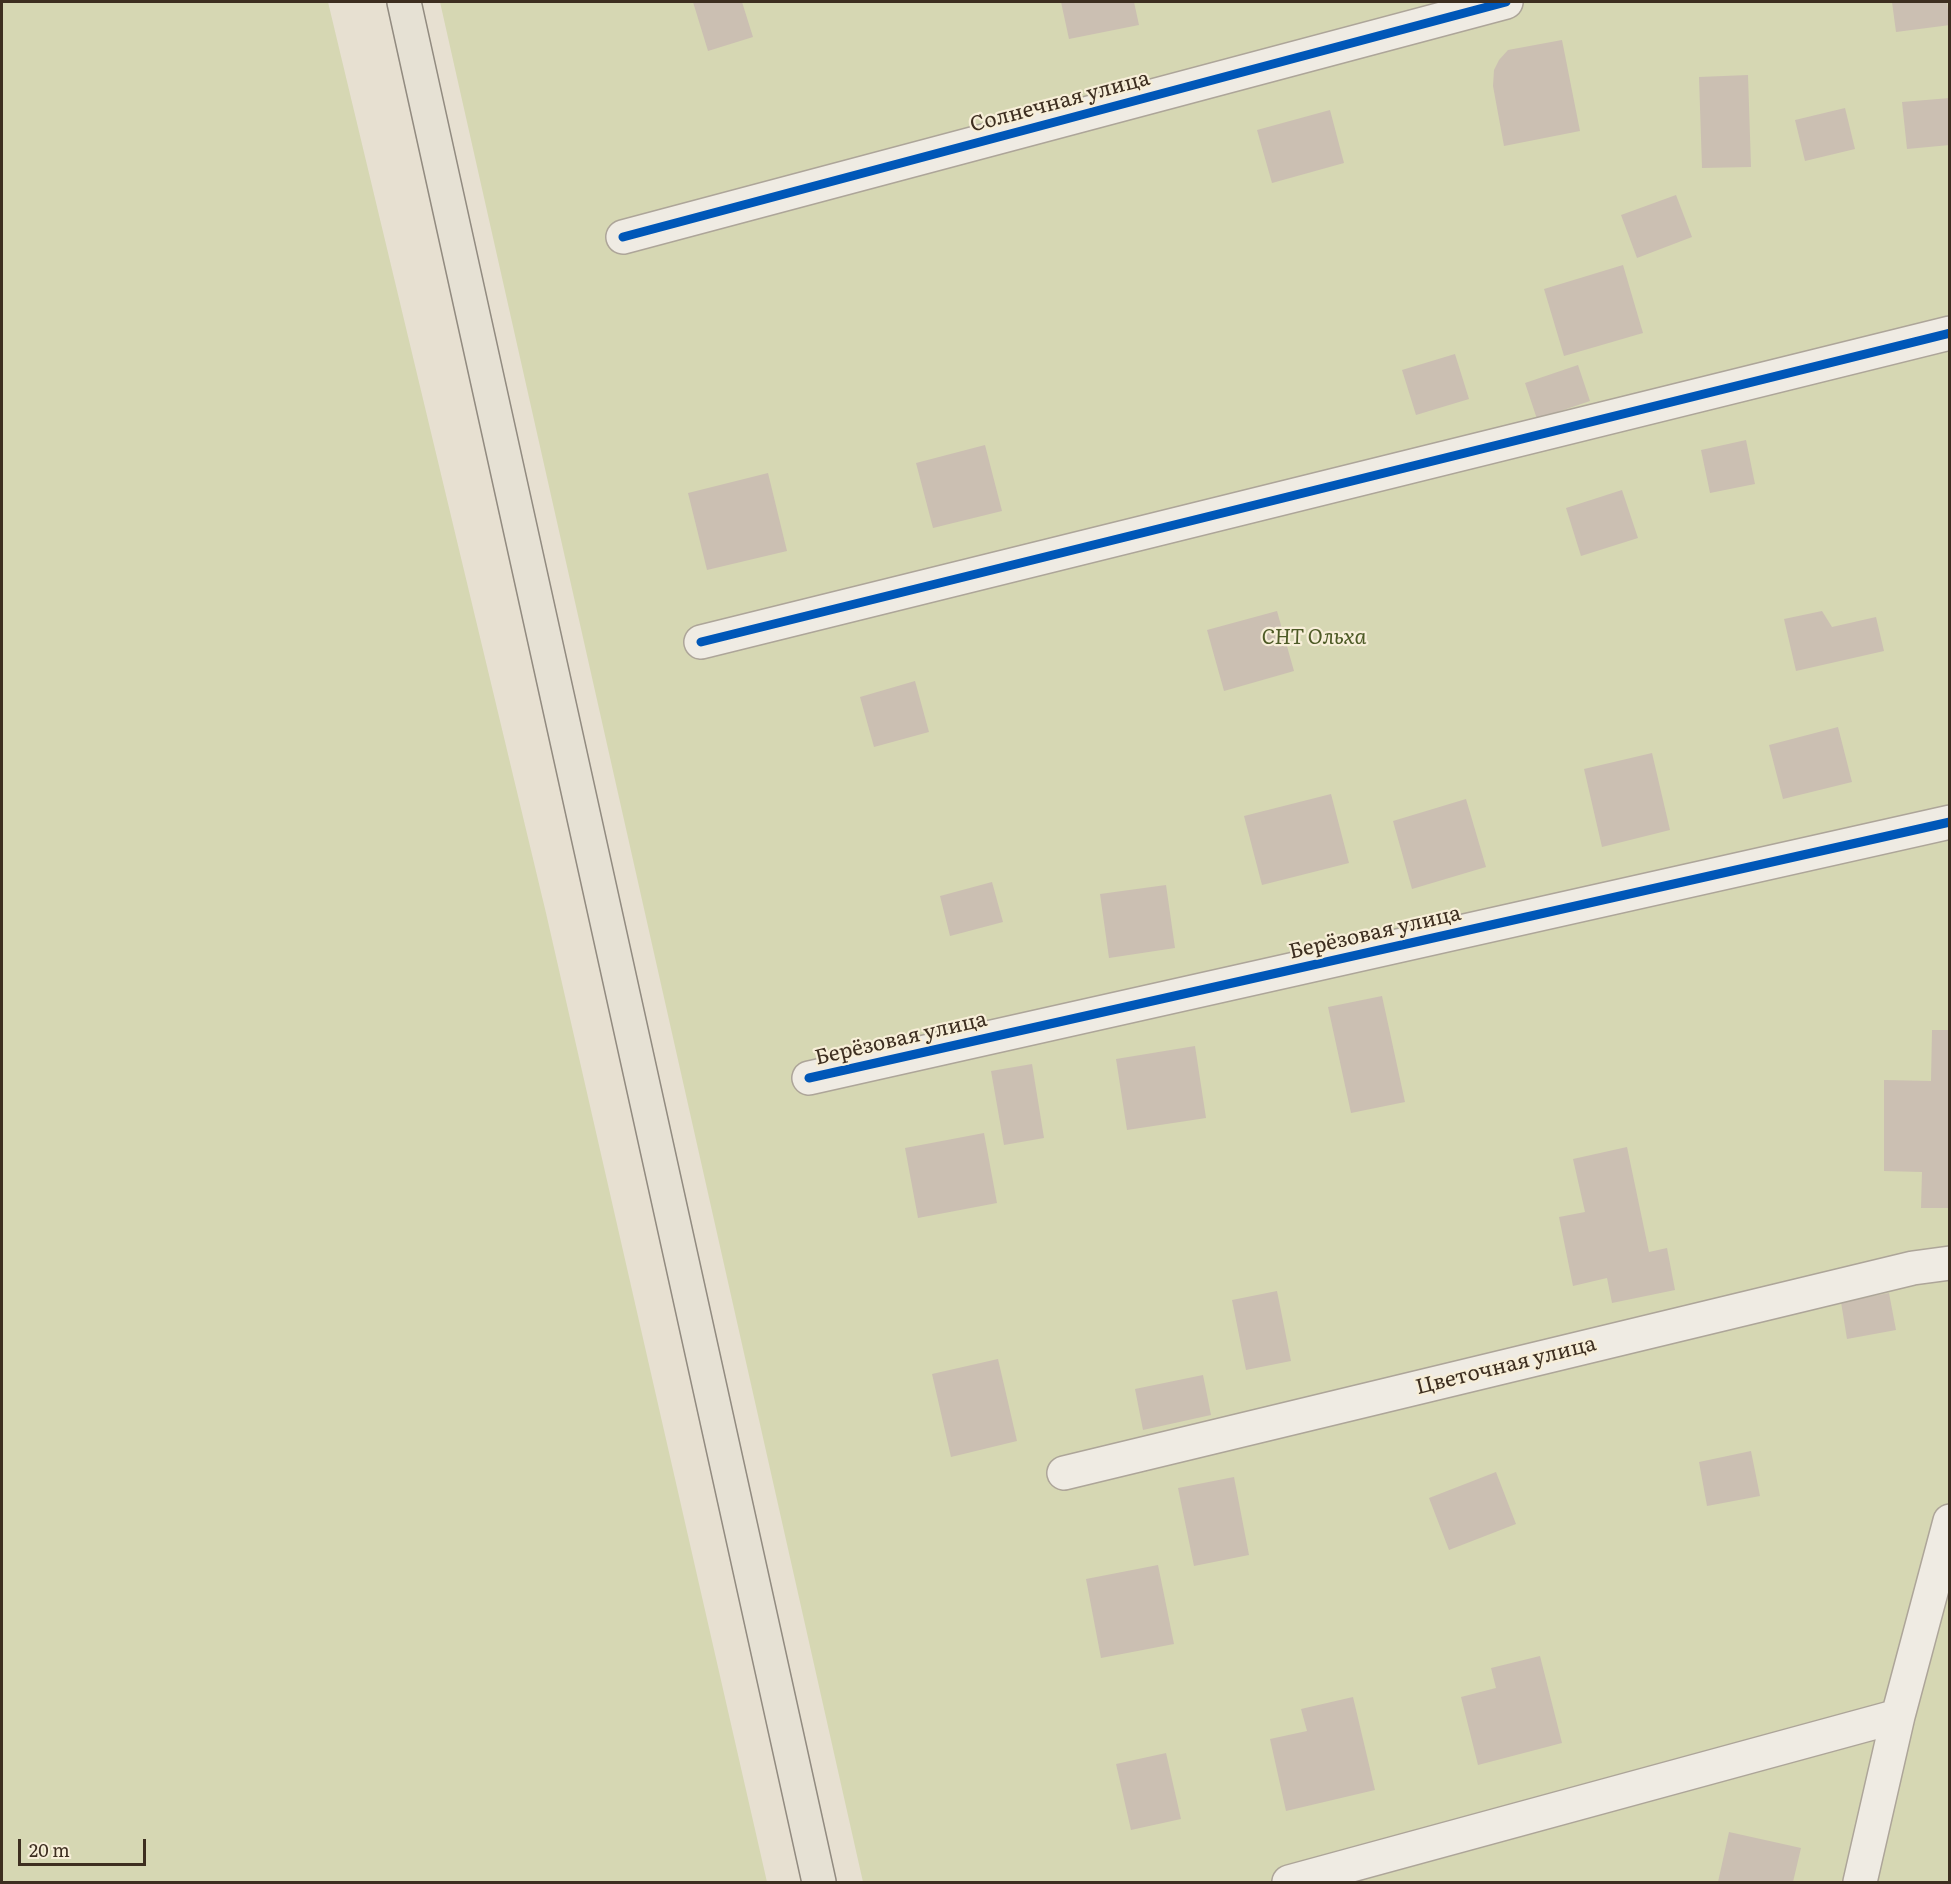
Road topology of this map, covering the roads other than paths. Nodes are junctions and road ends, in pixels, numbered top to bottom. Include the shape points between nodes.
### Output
1 (404, 2) edge
2 (1506, 2) edge
3 (623, 237) dead end
4 (1950, 333) edge
5 (701, 642) dead end
6 (1950, 822) edge
7 (809, 1078) dead end
8 (1950, 1263) edge
9 (1064, 1473) dead end
10 (1950, 1521) edge
11 (1898, 1716) junction
12 (819, 1882) edge
13 (1289, 1882) edge
14 (1860, 1882) edge

1 - 12 main road
2 - 3 street, Солнечная улица
4 - 5 street
6 - 7 street, Берёзовая улица
8 - 9 street, Цветочная улица via 1913,1268
10 - 11 street
11 - 13 street
11 - 14 street

